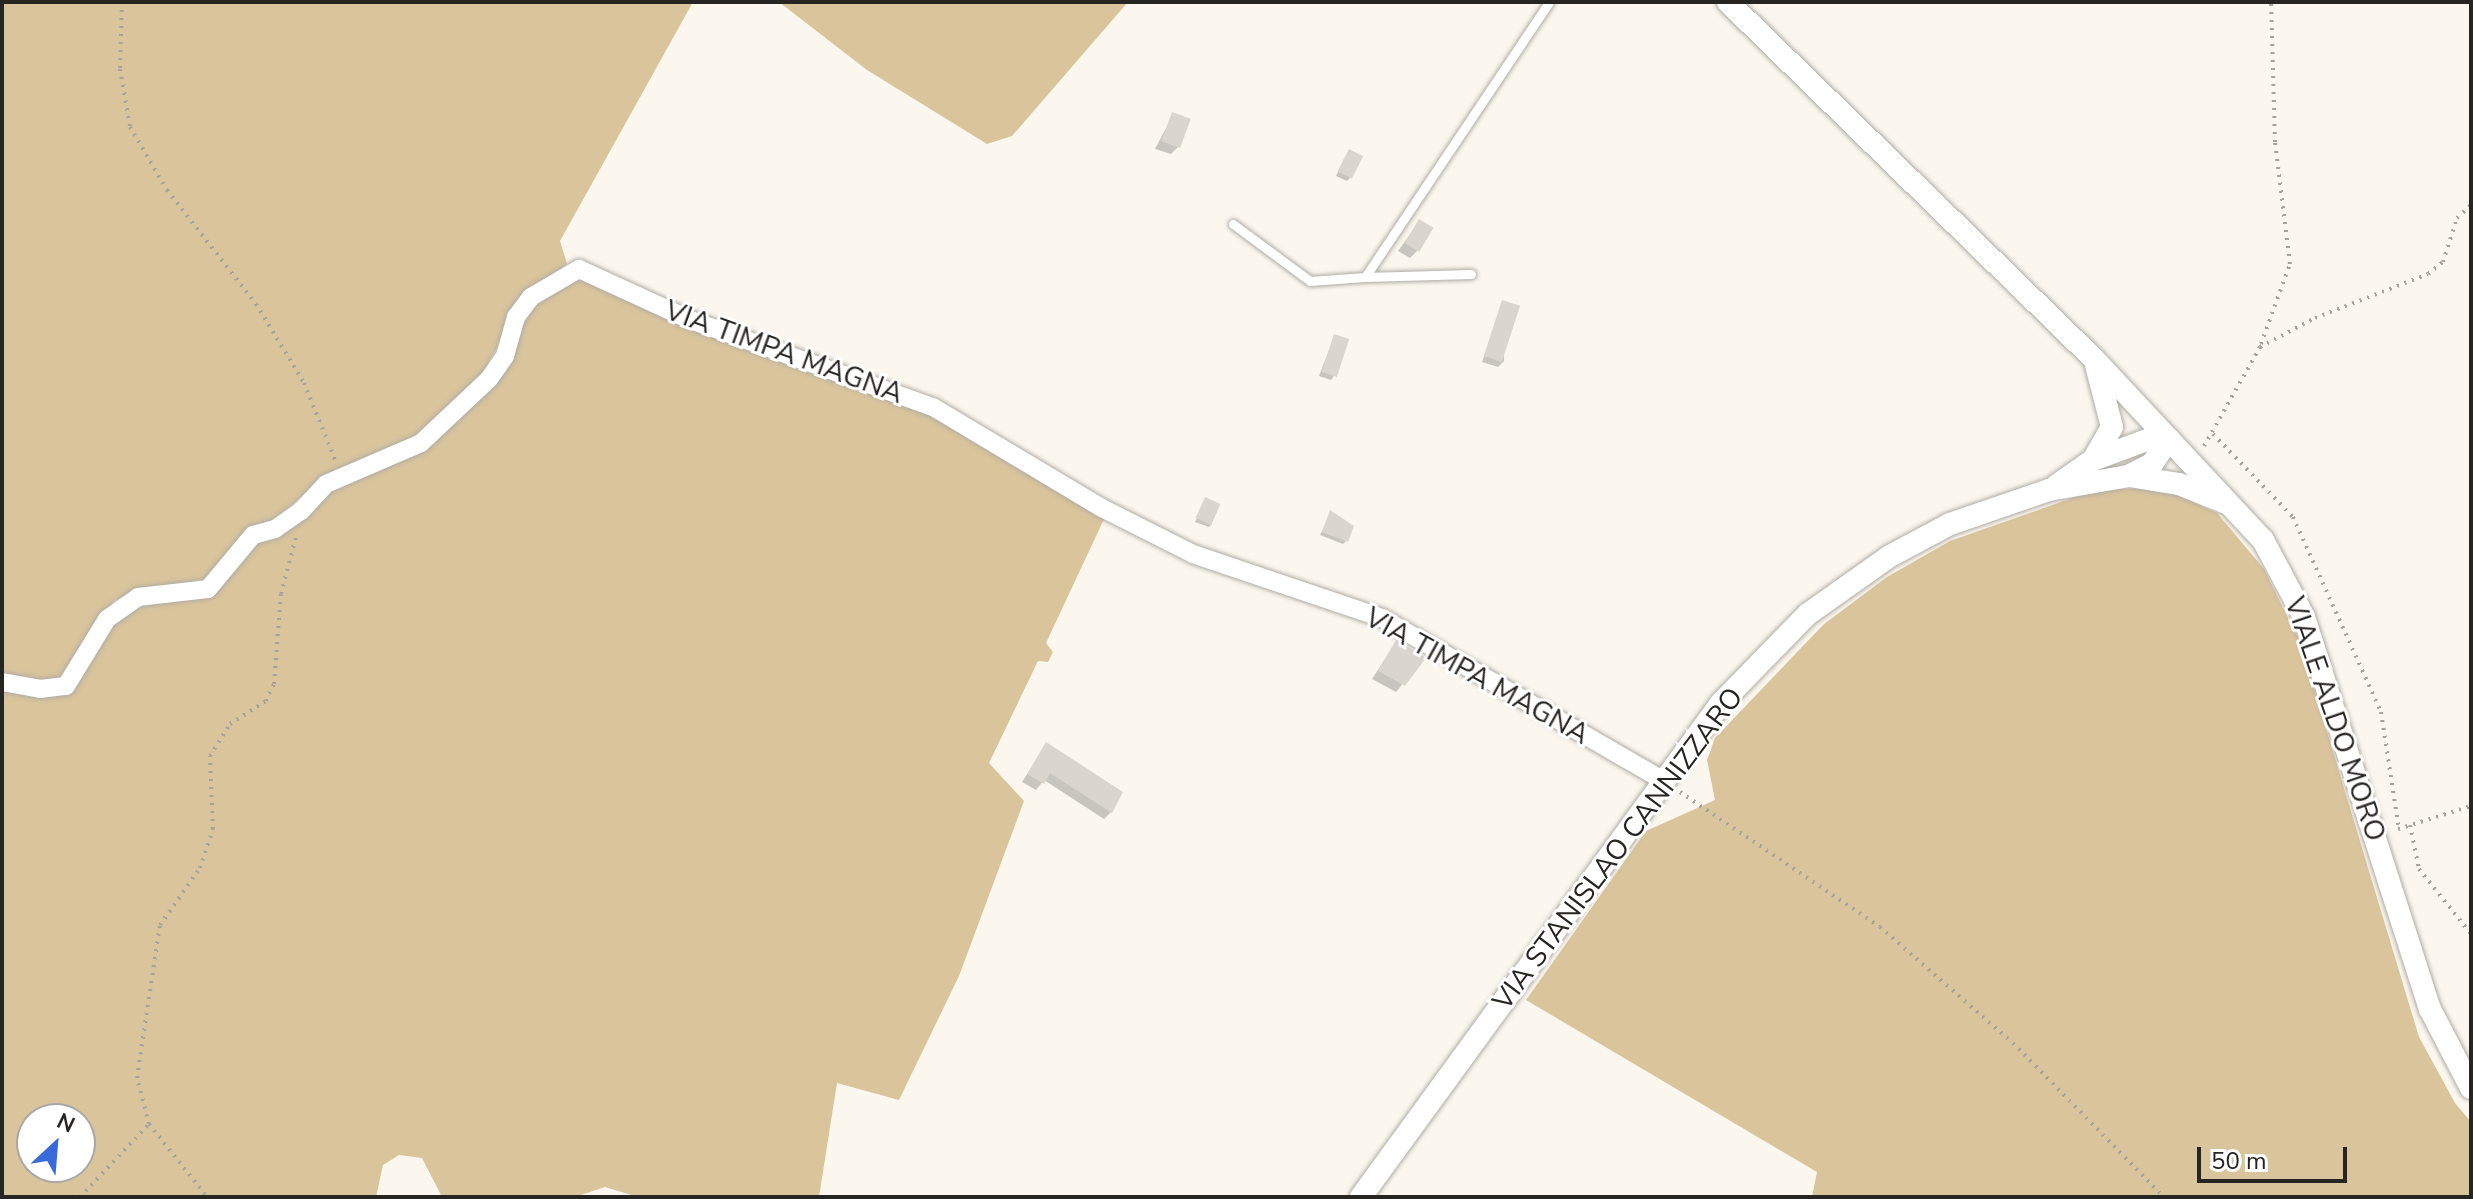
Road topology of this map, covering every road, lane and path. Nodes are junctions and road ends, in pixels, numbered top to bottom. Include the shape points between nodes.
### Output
1 (122, 2) edge
2 (1549, 2) edge
3 (1728, 2) edge
4 (2271, 2) edge
5 (2471, 205) edge
6 (1233, 224) dead end
7 (1471, 274) dead end
8 (1365, 277) junction
9 (2260, 347) junction
10 (2094, 359) junction
11 (2213, 434) junction
12 (2169, 439) junction
13 (2093, 460) junction
14 (2193, 461) junction
15 (341, 474) junction
16 (2128, 476) junction
17 (2049, 490) junction
18 (2238, 509) junction
19 (301, 511) junction
20 (2, 682) edge
21 (1664, 781) junction
22 (2471, 806) edge
23 (2410, 825) junction
24 (2399, 829) junction
25 (2377, 836) junction
26 (2471, 934) edge
27 (2471, 1088) edge
28 (149, 1124) junction
29 (80, 1197) edge
30 (207, 1197) edge
31 (1361, 1197) edge
32 (2164, 1197) edge

1 - 15 path via 120,69 130,127 167,190 256,304 288,356
2 - 8 lane
3 - 10 street, VIALE ALDO MORO
4 - 9 path via 2275,142 2290,264
5 - 9 path via 2457,218 2443,262 2428,274 2328,312
6 - 8 lane via 1310,281
7 - 8 lane
9 - 11 path
10 - 12 street, VIALE ALDO MORO
10 - 13 street via 2112,427
11 - 14 path
11 - 24 path via 2293,517 2381,712
12 - 13 street via 2155,437
12 - 14 street, VIALE ALDO MORO
12 - 16 street via 2152,464
13 - 17 street
14 - 18 street, VIALE ALDO MORO
15 - 19 street, VIA TIMPA MAGNA
15 - 21 street, VIA TIMPA MAGNA via 421,443 489,379 505,356 516,317 531,297 579,269 688,319 933,407 1076,493 1193,554 1382,618
16 - 17 street
16 - 18 street via 2179,484
17 - 21 street, VIA STANISLAO CANNIZZARO via 1950,524 1890,556 1808,614 1721,703
18 - 25 street, VIALE ALDO MORO via 2263,540 2304,617
19 - 20 street, VIA TIMPA MAGNA via 275,529 253,535 208,589 138,597 107,619 66,686 40,689
19 - 28 path via 281,594 274,684 266,701 230,724 210,756 213,829 200,868 160,925 137,1078
21 - 31 street, VIA STANISLAO CANNIZZARO
21 - 32 path via 1880,927 2013,1043
22 - 23 path
23 - 24 path
23 - 26 path via 2419,869
24 - 25 path
25 - 27 street, VIALE ALDO MORO via 2430,1009
28 - 29 path
28 - 30 path

